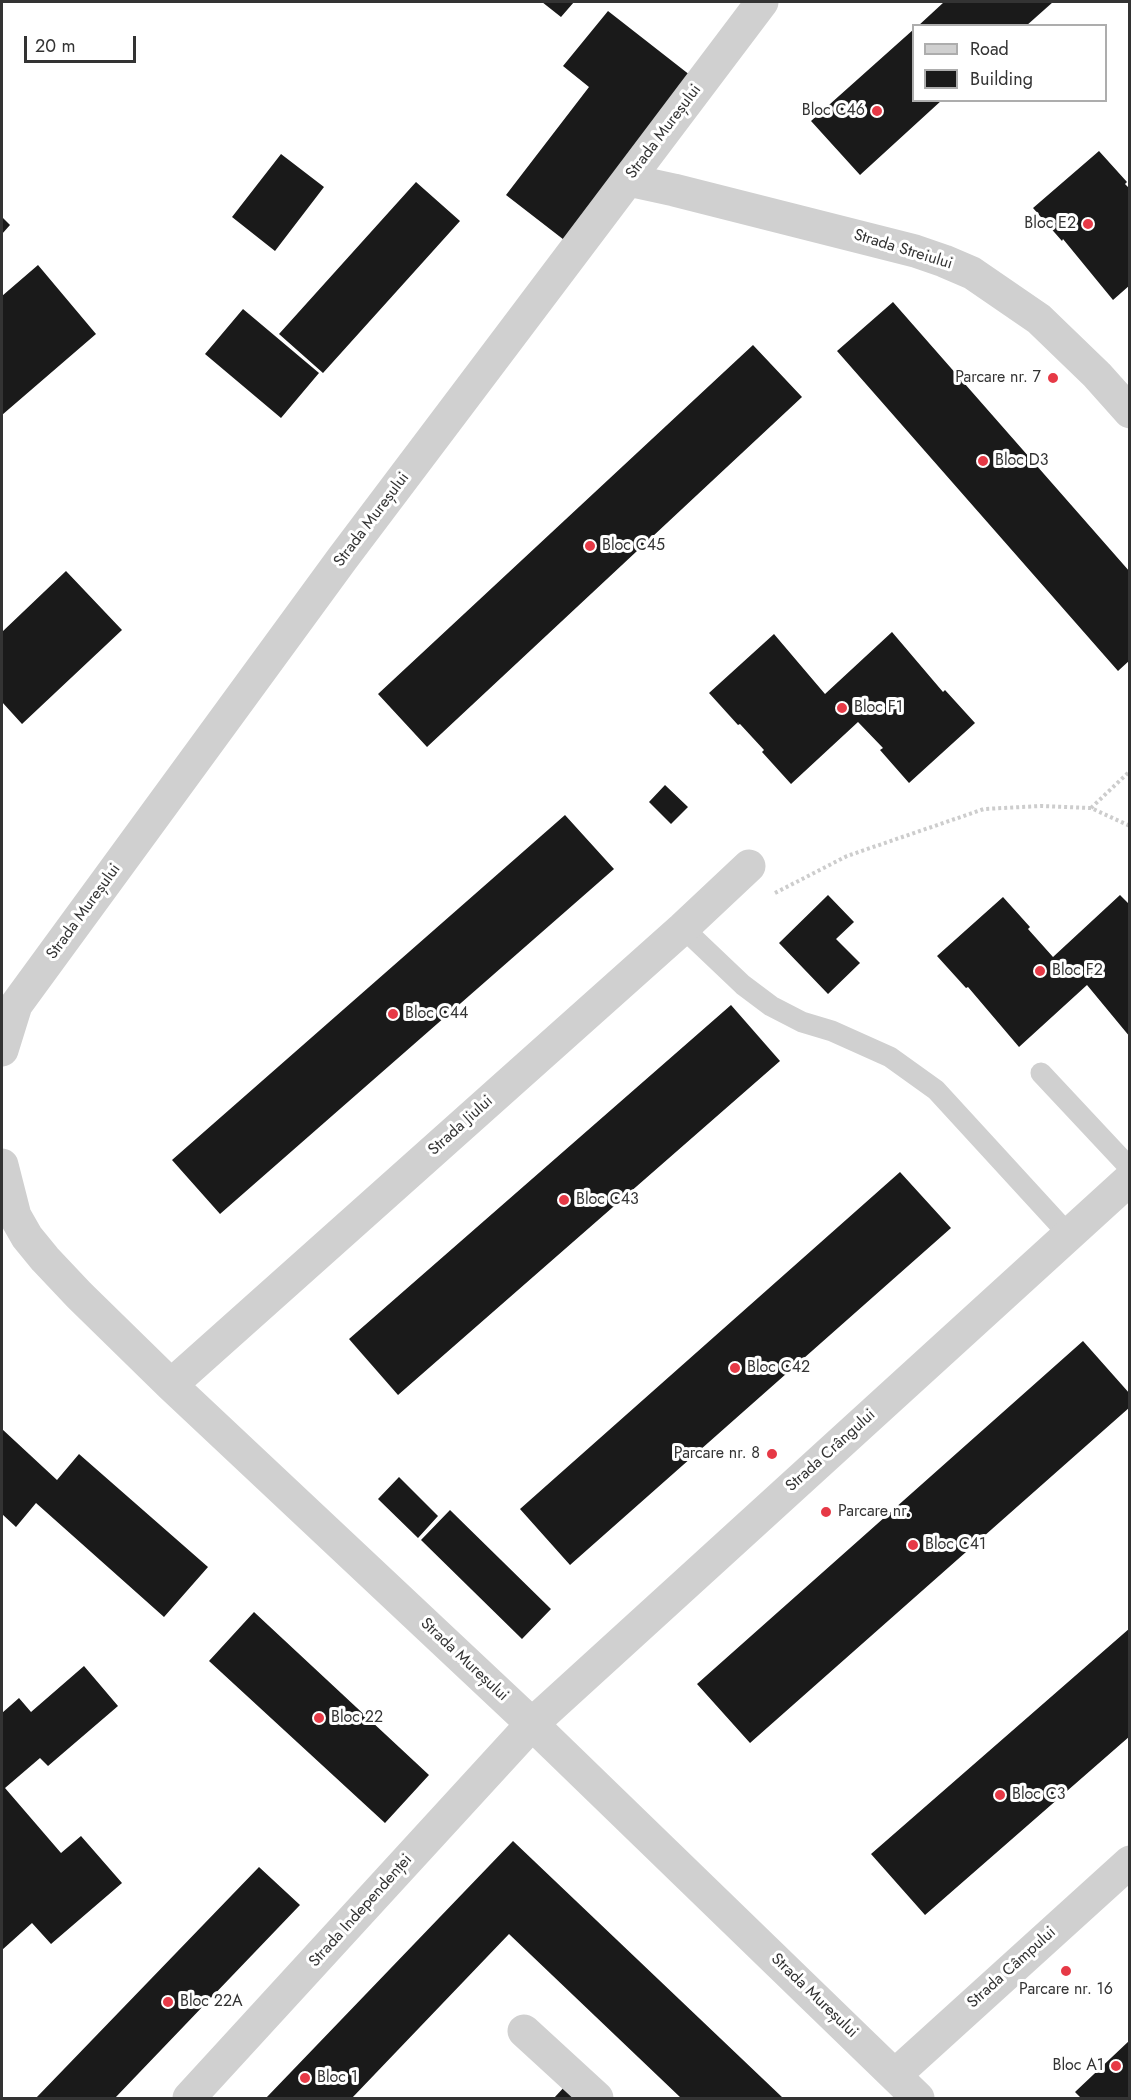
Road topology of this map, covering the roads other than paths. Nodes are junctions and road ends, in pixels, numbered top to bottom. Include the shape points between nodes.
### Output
1 (762, 2) edge
2 (628, 180) junction
3 (1130, 412) edge
4 (749, 866) dead end
5 (683, 928) junction
6 (9, 1014) edge
7 (2, 1050) edge
8 (1041, 1073) dead end
9 (2, 1165) edge
10 (1130, 1168) edge
11 (1130, 1179) edge
12 (8, 1213) edge
13 (1069, 1235) junction
14 (171, 1385) junction
15 (532, 1724) junction
16 (1130, 1862) edge
17 (524, 2031) dead end
18 (895, 2075) junction
19 (189, 2098) edge
20 (597, 2098) edge
21 (918, 2098) edge

1 - 2 street, Strada Mureșului
2 - 3 street, Strada Streiului via 915,251 972,273 1039,319
2 - 6 street, Strada Mureșului via 342,560
4 - 5 street, Strada Jiului
5 - 13 lane via 728,972 771,1006 890,1057 936,1090
5 - 14 street, Strada Jiului
6 - 7 street, Strada Mureșului
8 - 10 lane
9 - 12 street, Strada Mureșului
11 - 13 street, Strada Crângului
12 - 14 street, Strada Mureșului via 45,1260
13 - 15 street, Strada Crângului
14 - 15 street, Strada Mureșului
15 - 18 street, Strada Mureșului
15 - 19 street, Strada Independenței
16 - 18 street, Strada Câmpului
17 - 20 street
18 - 21 street, Strada Mureșului

